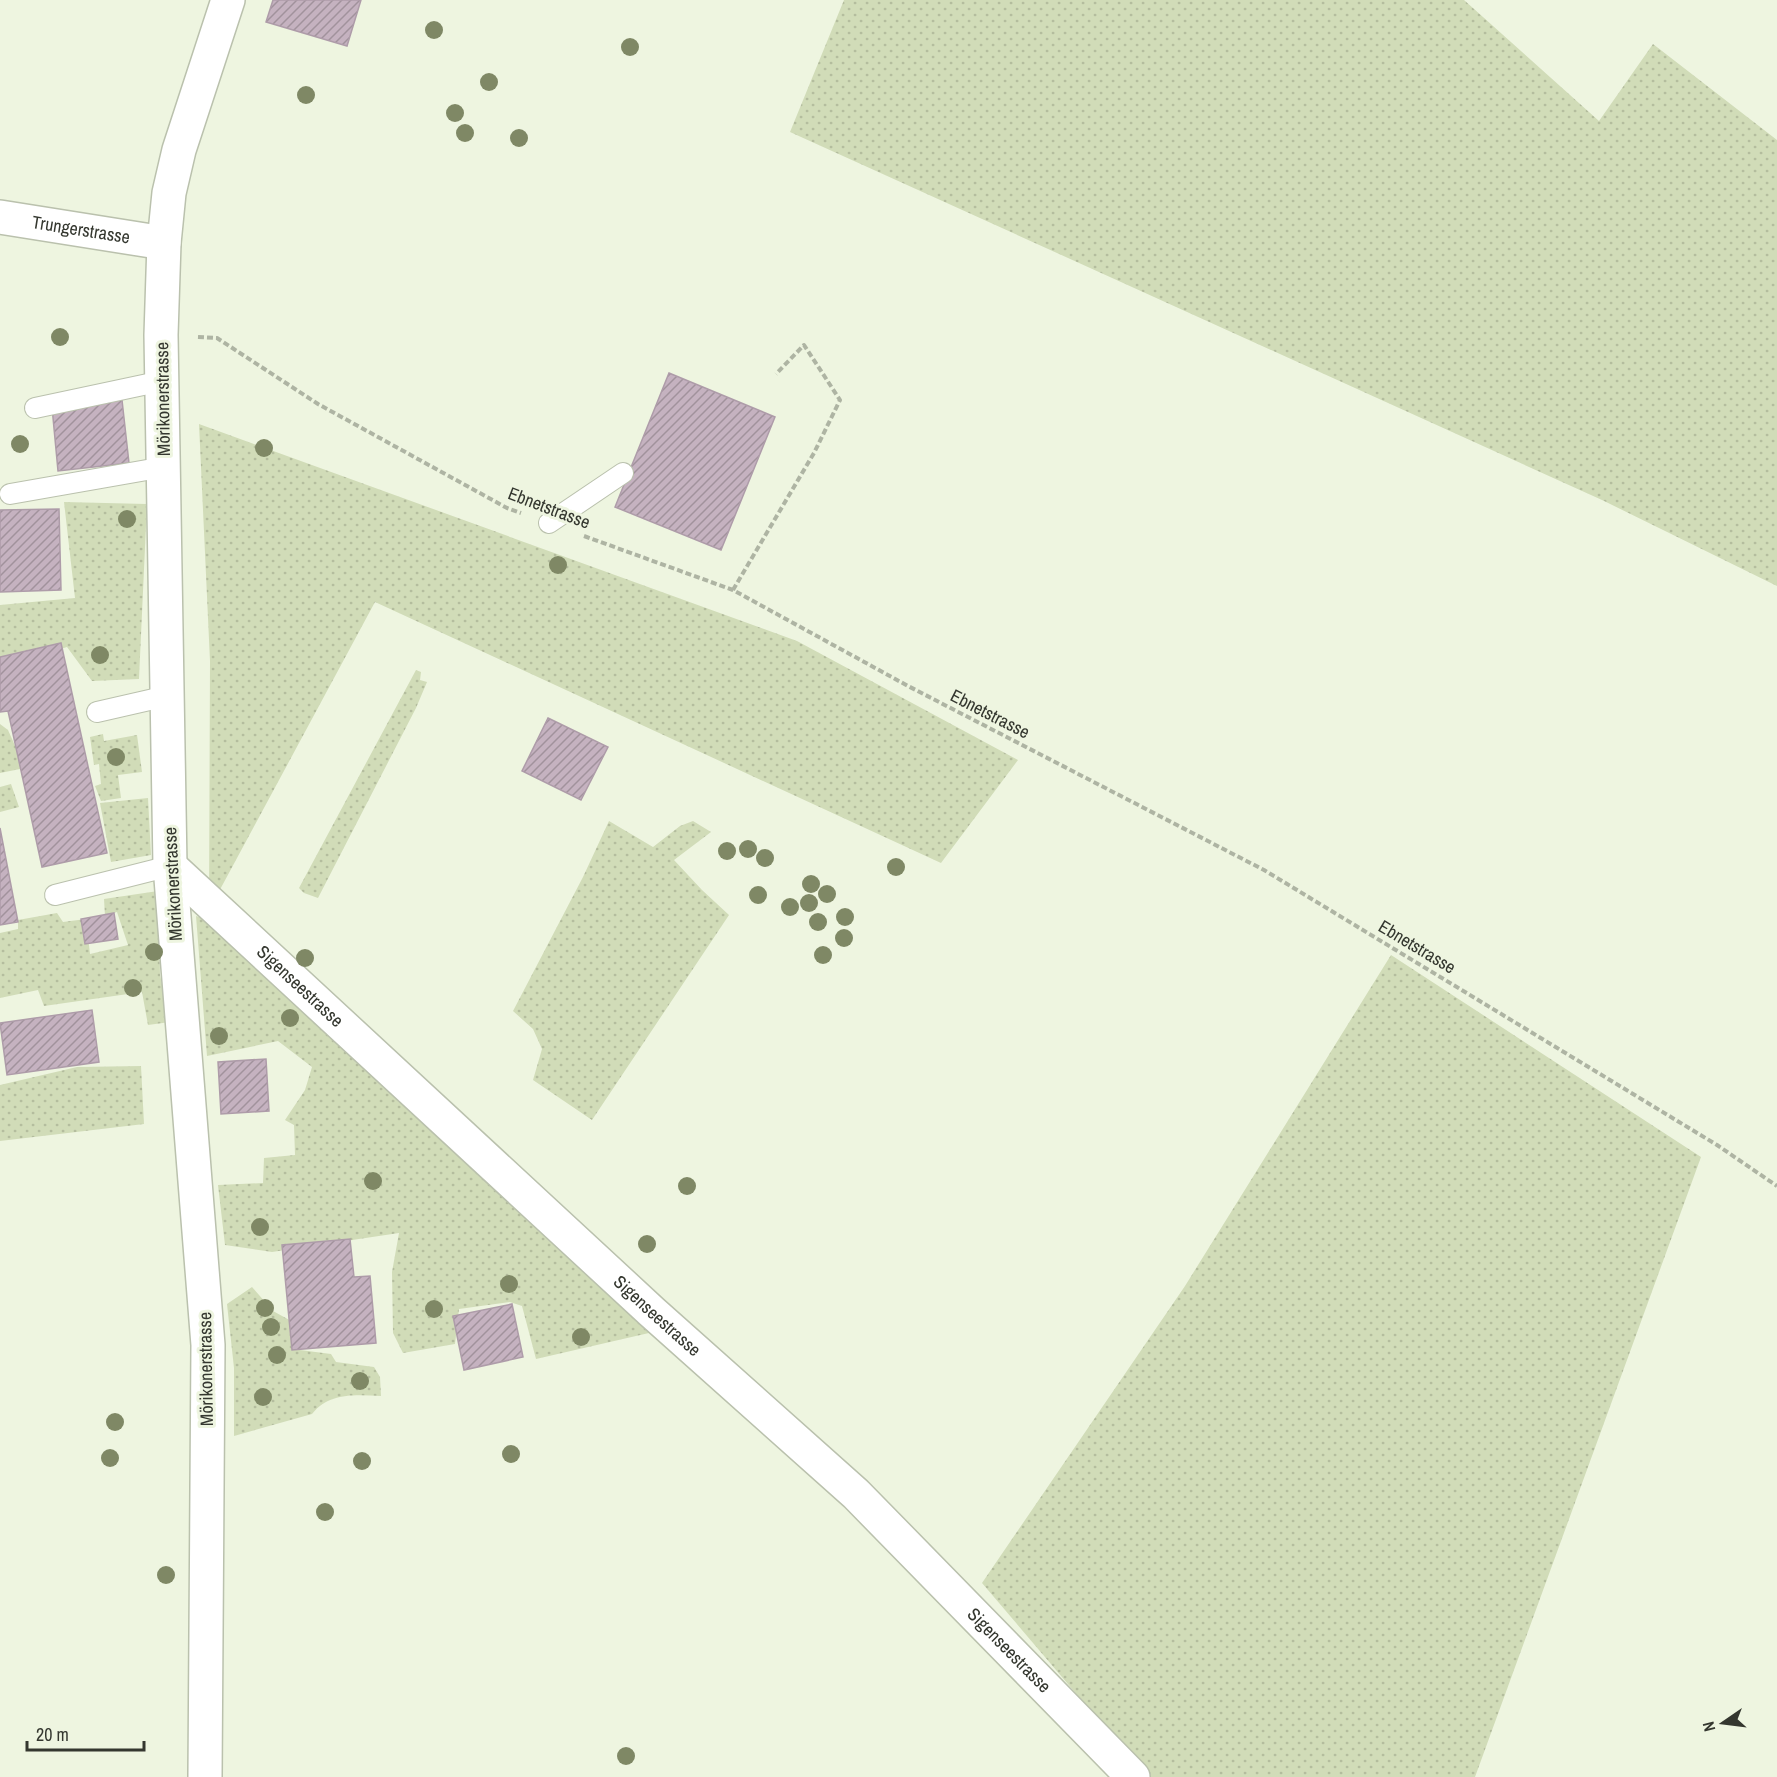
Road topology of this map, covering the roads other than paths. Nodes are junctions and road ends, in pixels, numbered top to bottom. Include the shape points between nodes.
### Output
1 (228, 0) edge
2 (0, 217) edge
3 (164, 243) junction
4 (162, 381) junction
5 (35, 408) dead end
6 (164, 467) junction
7 (622, 473) dead end
8 (10, 494) dead end
9 (549, 523) road end
10 (167, 696) junction
11 (97, 712) dead end
12 (170, 866) junction
13 (55, 895) dead end
14 (205, 1777) edge
15 (1133, 1777) edge

1 - 3 street, Mörikonerstrasse via 179,150
2 - 3 street, Trungerstrasse
3 - 4 street, Mörikonerstrasse
4 - 5 lane
4 - 6 street, Mörikonerstrasse
6 - 8 lane
6 - 10 street, Mörikonerstrasse
7 - 9 lane
10 - 11 lane
10 - 12 street, Mörikonerstrasse
12 - 13 lane
12 - 14 street, Mörikonerstrasse via 208,1345
12 - 15 street, Sigenseestrasse via 643,1304 856,1494

